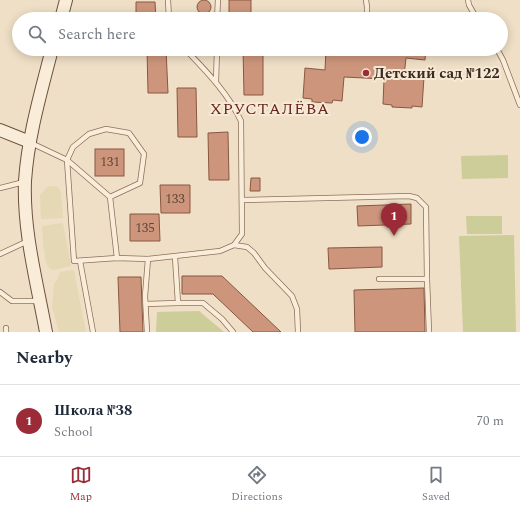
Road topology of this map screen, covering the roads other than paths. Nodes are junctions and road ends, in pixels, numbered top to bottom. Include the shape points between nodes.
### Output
1 (66, 0) edge
2 (168, 0) edge
3 (218, 0) edge
4 (366, 0) edge
5 (468, 0) edge
6 (63, 12) edge
7 (169, 12) edge
8 (217, 12) edge
9 (367, 12) edge
10 (474, 12) edge
11 (50, 56) edge
12 (192, 56) edge
13 (217, 56) edge
14 (500, 56) edge
15 (216, 82) junction
16 (520, 105) edge
17 (0, 130) edge
18 (30, 142) junction
19 (67, 160) junction
20 (25, 181) junction
21 (0, 188) edge
22 (110, 197) junction
23 (242, 200) junction
24 (29, 241) junction
25 (234, 245) junction
26 (0, 254) edge
27 (175, 257) junction
28 (117, 258) junction
29 (148, 259) junction
30 (80, 261) junction
31 (379, 279) dead end
32 (427, 279) junction
33 (0, 292) edge
34 (40, 301) junction
35 (146, 304) junction
36 (178, 304) junction
37 (46, 332) edge
38 (93, 332) edge
39 (147, 332) edge
40 (233, 332) edge
41 (298, 332) edge
42 (429, 332) edge

1 - 6 main road
2 - 7 lane
3 - 8 lane
4 - 9 lane
5 - 10 lane
11 - 18 main road
12 - 15 lane
13 - 15 lane
14 - 16 lane
15 - 23 lane via 241,121
17 - 18 main road
18 - 19 lane
18 - 20 main road
19 - 22 lane
19 - 22 lane via 73,147 89,134 106,129 129,133 144,154 140,183
19 - 30 lane via 74,261
20 - 21 lane
20 - 24 main road
22 - 28 lane
23 - 25 lane via 242,234
23 - 32 lane via 409,196 417,198 426,207
24 - 26 lane
24 - 34 main road
25 - 27 lane via 220,251
25 - 41 lane via 246,247 254,253 292,296 297,309
27 - 29 lane
27 - 36 lane
28 - 29 lane
28 - 30 lane
29 - 35 lane
30 - 38 lane
31 - 32 lane
32 - 42 lane
33 - 34 lane via 12,302
34 - 37 main road
35 - 36 lane
35 - 39 lane
36 - 40 lane via 203,303

